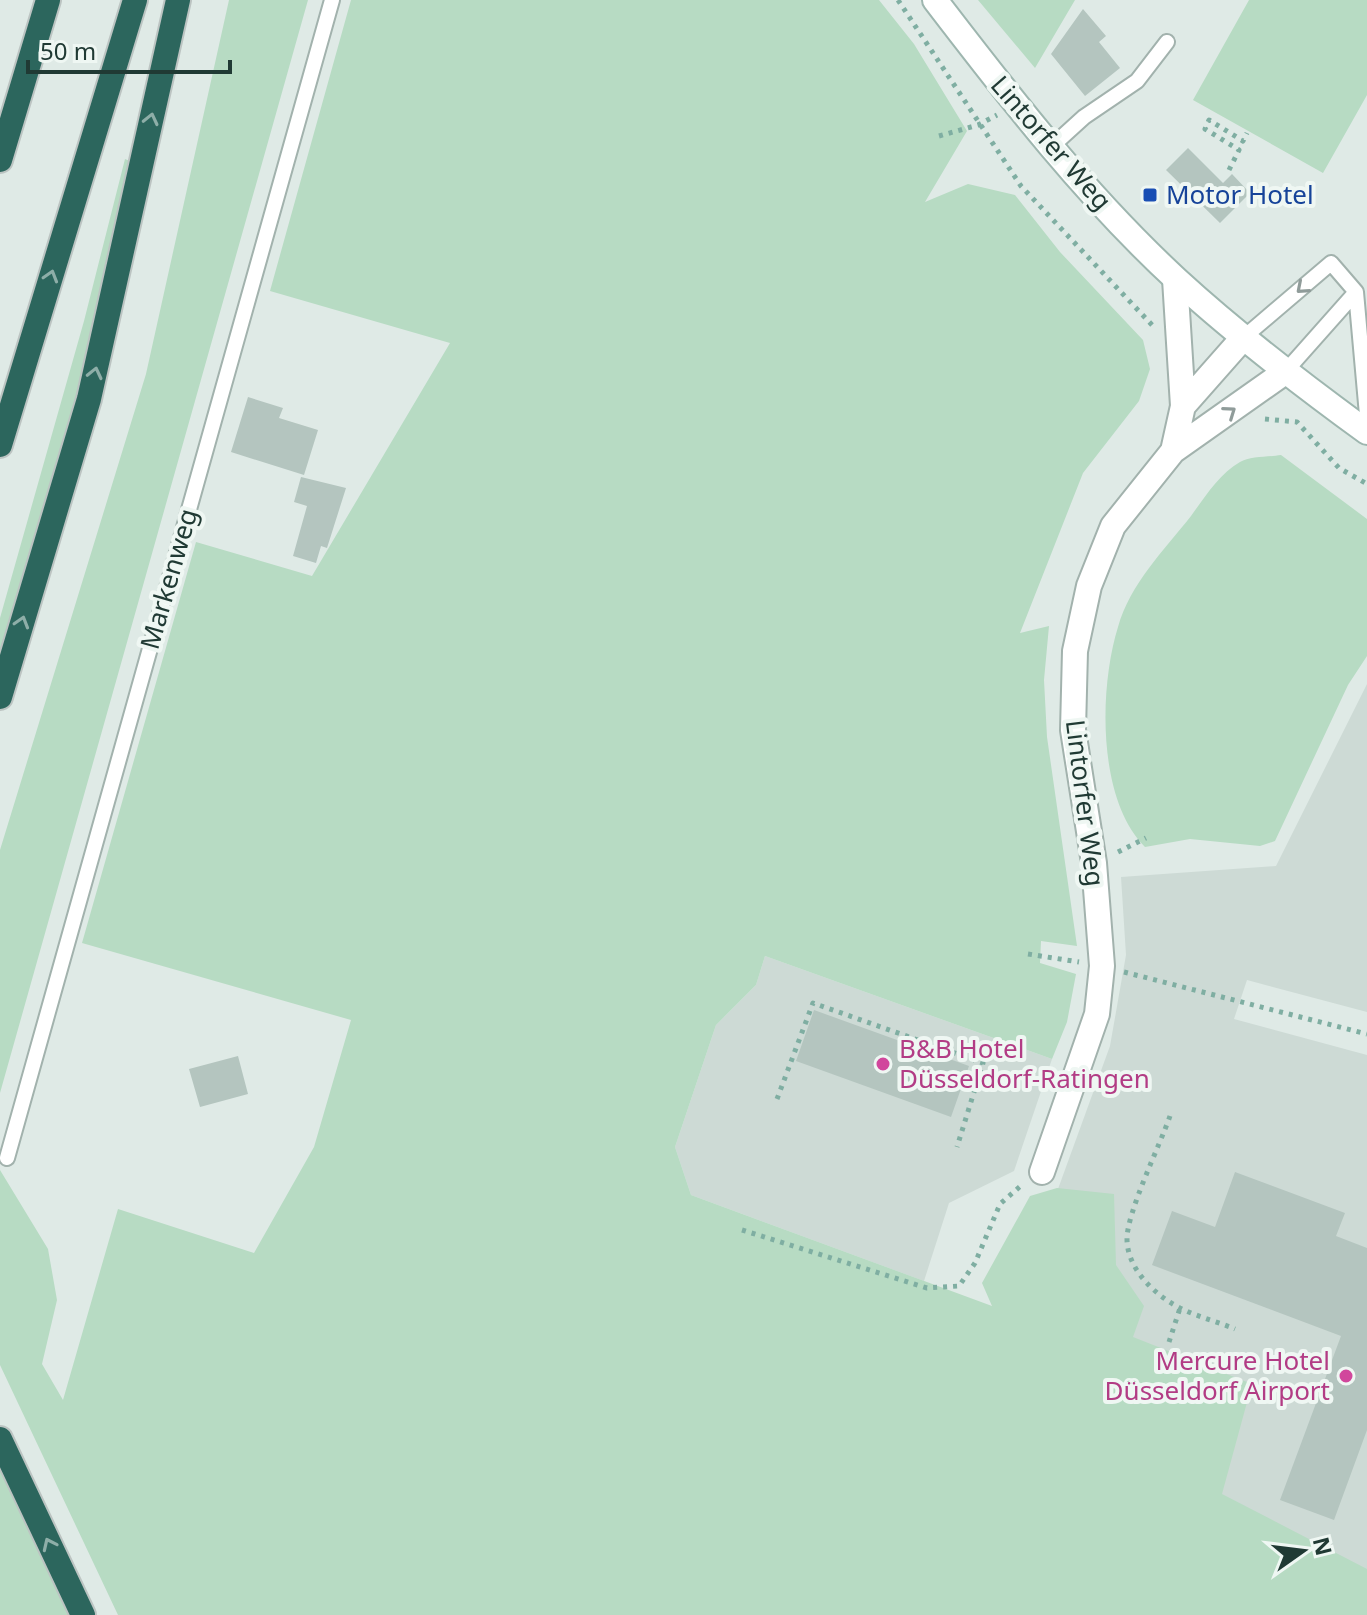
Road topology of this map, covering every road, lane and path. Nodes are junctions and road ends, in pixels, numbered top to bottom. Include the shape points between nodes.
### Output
1 (48, 0) edge
2 (135, 0) edge
3 (178, 0) edge
4 (332, 0) edge
5 (898, 0) edge
6 (935, 0) edge
7 (1167, 42) dead end
8 (1015, 105) junction
9 (978, 125) junction
10 (1247, 133) dead end
11 (939, 136) dead end
12 (1051, 147) junction
13 (0, 160) edge
14 (1229, 170) dead end
15 (1175, 279) junction
16 (1356, 292) junction
17 (1154, 328) dead end
18 (1243, 338) junction
19 (1285, 372) junction
20 (1183, 406) junction
21 (1235, 409) junction
22 (1367, 415) edge
23 (1367, 432) edge
24 (0, 445) edge
25 (1173, 451) junction
26 (1367, 484) edge
27 (0, 697) edge
28 (1028, 954) dead end
29 (1102, 966) junction
30 (1367, 1034) edge
31 (777, 1099) dead end
32 (1170, 1116) dead end
33 (957, 1147) dead end
34 (7, 1158) dead end
35 (1042, 1172) joint
36 (742, 1230) dead end
37 (1180, 1308) junction
38 (1235, 1329) dead end
39 (1169, 1342) dead end
40 (0, 1439) edge
41 (83, 1615) edge

1 - 13 highway
24 -> 2 highway
27 -> 3 highway via 89,399
4 - 34 lane, Markenweg
5 - 9 path
6 - 8 street, Lintorfer Weg
7 - 12 lane via 1137,81
8 - 9 path
8 - 12 street, Lintorfer Weg
9 - 11 path
9 - 17 path via 1021,186
10 - 14 path via 1243,141 1209,120 1205,129 1239,150
12 - 15 street, Lintorfer Weg
15 - 18 street, Lintorfer Weg
15 - 20 street, Lintorfer Weg
16 -> 18 lane via 1331,263
16 - 19 lane
16 - 22 lane
18 - 19 street, Lintorfer Weg
18 - 20 street, Lintorfer Weg
19 - 21 street, Lintorfer Weg
19 - 23 street, Lintorfer Weg
20 - 25 street, Lintorfer Weg
25 -> 21 street, Lintorfer Weg
21 - 26 path via 1248,424 1271,417 1297,422 1339,468
25 - 29 street, Lintorfer Weg via 1113,526 1089,586 1075,651 1073,730 1094,863
28 - 29 path
29 - 30 path
29 - 35 street, Lintorfer Weg via 1097,1014
31 - 33 path via 813,1003 983,1063
32 - 37 path via 1127,1240 1135,1270
35 - 36 path via 1000,1204 975,1263 959,1286 927,1288
37 - 38 path
37 - 39 path
41 -> 40 highway

